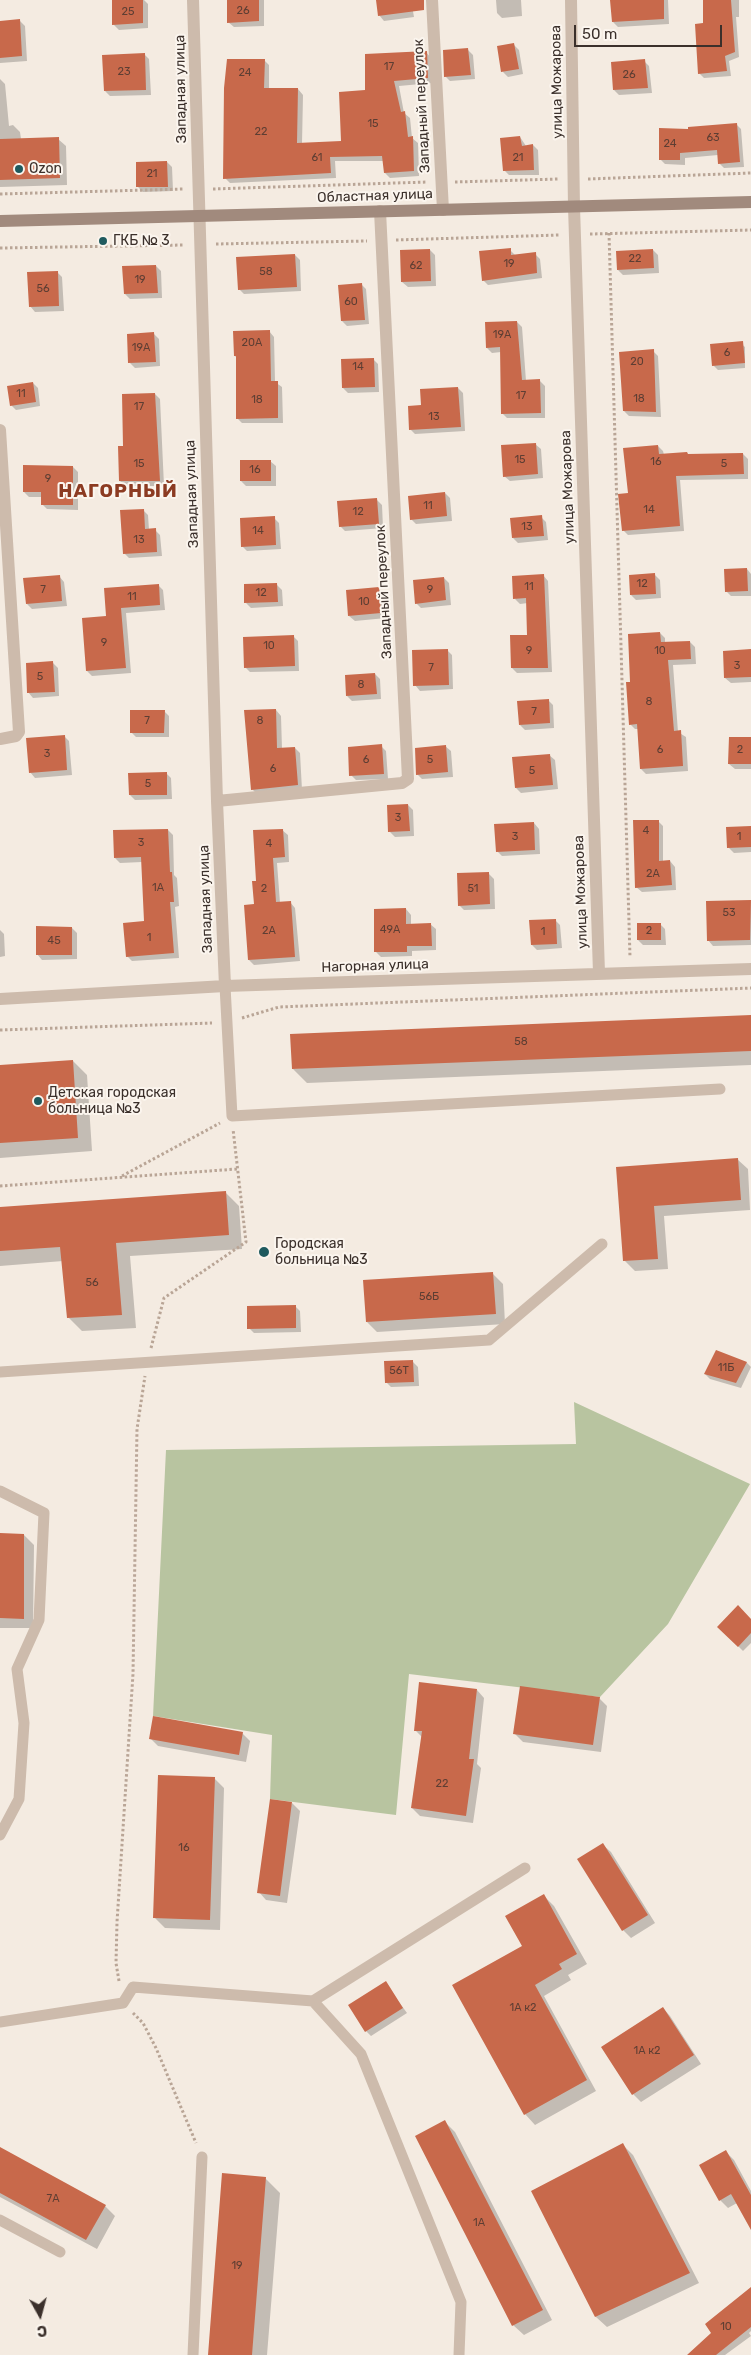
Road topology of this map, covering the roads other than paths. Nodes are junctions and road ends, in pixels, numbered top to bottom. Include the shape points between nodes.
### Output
1 (193, 0) edge
2 (432, 0) edge
3 (570, 0) edge
4 (751, 202) edge
5 (574, 207) junction
6 (443, 210) junction
7 (380, 211) junction
8 (199, 216) junction
9 (0, 221) edge
10 (0, 430) edge
11 (0, 739) edge
12 (217, 801) junction
13 (751, 969) edge
14 (599, 973) junction
15 (225, 986) junction
16 (0, 999) edge
17 (720, 1089) dead end
18 (602, 1244) dead end
19 (0, 1372) edge
20 (0, 1491) edge
21 (0, 1835) edge
22 (524, 1868) dead end
23 (313, 2001) junction
24 (0, 2022) edge
25 (202, 2157) road end
26 (0, 2220) edge
27 (60, 2252) dead end
28 (193, 2355) edge
29 (459, 2355) edge

1 - 8 street, Западная улица
2 - 6 street, Западный переулок
3 - 5 street, улица Можарова
4 - 5 main road, Областная улица
5 - 6 main road, Областная улица
5 - 14 street, улица Можарова
6 - 7 main road, Областная улица
7 - 8 main road, Областная улица
7 - 12 street, Западный переулок via 408,779 402,783
8 - 9 main road, Областная улица
8 - 12 street, Западная улица
10 - 11 street via 18,732 16,736
12 - 15 street, Западная улица
13 - 14 street, Нагорная улица
14 - 15 street, Нагорная улица
15 - 16 street, Нагорная улица
15 - 17 lane via 232,1116
18 - 19 lane via 489,1340
20 - 21 lane via 44,1513 40,1620 17,1669 24,1723 19,1799
22 - 23 lane
23 - 24 lane via 133,1987 123,2003
23 - 29 lane via 361,2054 461,2302
25 - 28 lane
26 - 27 lane

